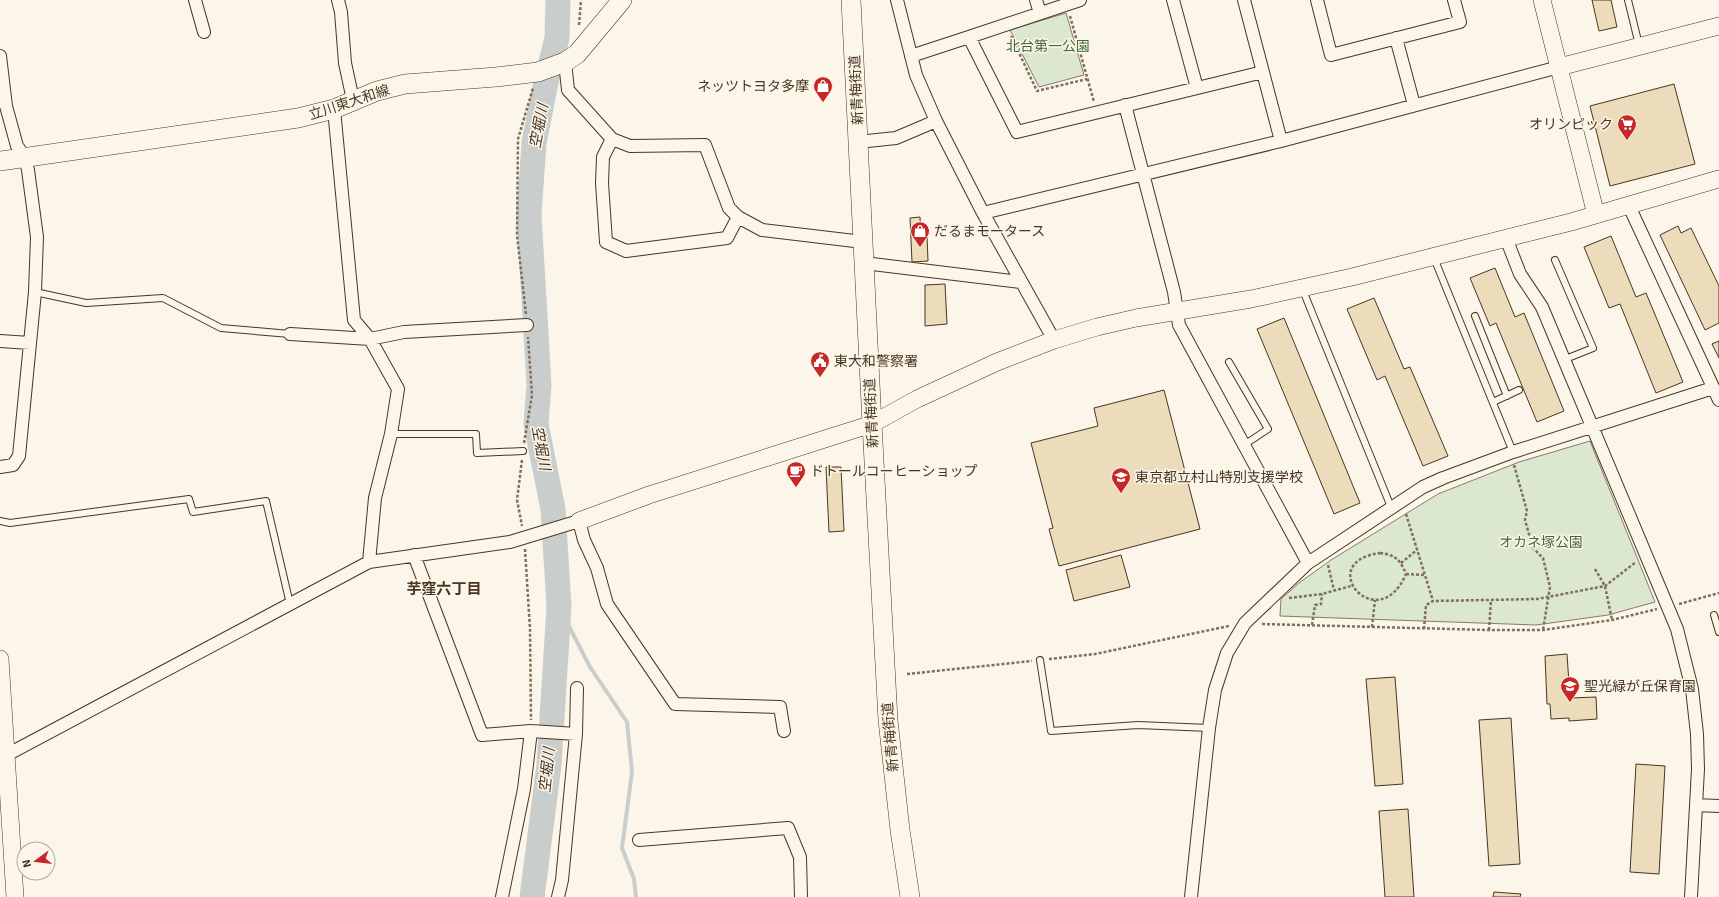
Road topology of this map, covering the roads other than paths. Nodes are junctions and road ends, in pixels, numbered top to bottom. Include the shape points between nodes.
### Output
1 (195, 0) edge
2 (338, 0) edge
3 (622, 0) edge
4 (851, 0) edge
5 (897, 0) edge
6 (1036, 0) edge
7 (1080, 0) edge
8 (1173, 0) edge
9 (1244, 0) edge
10 (1317, 0) edge
11 (1454, 0) edge
12 (1542, 0) edge
13 (1628, 0) edge
14 (1040, 13) junction
15 (1719, 26) edge
16 (204, 32) dead end
17 (969, 37) junction
18 (1396, 38) junction
19 (1640, 46) junction
20 (0, 56) edge
21 (911, 56) junction
22 (565, 62) junction
23 (1559, 67) junction
24 (1263, 72) junction
25 (1197, 88) junction
26 (353, 100) junction
27 (1414, 105) junction
28 (1125, 106) junction
29 (334, 109) junction
30 (936, 121) junction
31 (612, 138) junction
32 (1281, 141) junction
33 (858, 142) junction
34 (25, 157) junction
35 (0, 161) edge
36 (1145, 175) junction
37 (1719, 180) edge
38 (1629, 206) junction
39 (983, 213) junction
40 (1596, 215) junction
41 (738, 218) junction
42 (1506, 238) junction
43 (863, 242) junction
44 (1433, 257) junction
45 (1555, 260) dead end
46 (864, 263) junction
47 (1020, 282) junction
48 (1302, 288) junction
49 (35, 292) junction
50 (1177, 312) junction
51 (1475, 316) dead end
52 (527, 324) road end
53 (290, 334) joint
54 (370, 339) junction
55 (1054, 340) junction
56 (0, 341) edge
57 (30, 343) junction
58 (1563, 360) junction
59 (1229, 362) dead end
60 (1713, 388) junction
61 (1519, 390) dead end
62 (1507, 396) junction
63 (1719, 400) edge
64 (1493, 402) junction
65 (872, 424) junction
66 (1593, 427) junction
67 (391, 434) junction
68 (1244, 445) junction
69 (523, 451) road end
70 (1513, 452) junction
71 (0, 467) edge
72 (1391, 507) junction
73 (0, 522) edge
74 (573, 523) junction
75 (414, 555) junction
76 (369, 562) junction
77 (1308, 563) junction
78 (290, 604) junction
79 (1714, 615) dead end
80 (1719, 632) edge
81 (0, 659) edge
82 (1040, 660) road end
83 (578, 688) dead end
84 (1, 708) edge
85 (1209, 728) junction
86 (784, 731) dead end
87 (531, 732) junction
88 (576, 734) junction
89 (3, 757) edge
90 (1696, 805) junction
91 (1719, 806) edge
92 (639, 840) dead end
93 (15, 897) edge
94 (502, 897) edge
95 (558, 897) edge
96 (801, 897) edge
97 (910, 897) edge
98 (1191, 897) edge
99 (1691, 897) edge

1 - 16 street
2 - 26 street via 344,63
3 - 22 main road, 立川東大和線 via 577,54
4 - 33 main road, 新青梅街道
5 - 21 street
6 - 14 street
7 - 14 street
8 - 25 street
9 - 24 street
10 - 18 street via 1331,55
11 - 18 street via 1460,22
12 - 23 street
13 - 19 lane
14 - 17 street
15 - 19 street
17 - 21 street
17 - 28 street via 1017,132
18 - 27 street
19 - 23 street
20 - 34 street via 6,106 17,146
21 - 30 street via 916,75
22 - 26 main road, 立川東大和線 via 538,72 405,84
22 - 31 street via 568,90
23 - 27 street
23 - 40 street
24 - 25 street
24 - 32 street
25 - 28 street
26 - 29 main road, 立川東大和線
27 - 32 street
28 - 36 street
29 - 34 main road, 立川東大和線 via 298,118
29 - 54 street via 354,320
30 - 33 street via 896,138
30 - 39 street
31 - 41 street via 630,146 705,145 729,208
31 - 41 street via 603,157 606,242 626,251 727,238
32 - 36 street
33 - 43 main road, 新青梅街道
34 - 35 main road, 立川東大和線
34 - 49 street via 37,237
36 - 39 street
36 - 50 street
37 - 38 street
38 - 40 street
38 - 60 street
39 - 47 street
40 - 42 street
41 - 43 street via 762,230
42 - 44 street
42 - 58 street via 1520,274 1542,307
43 - 46 main road, 新青梅街道
44 - 48 street
44 - 64 lane
45 - 58 lane via 1593,348
46 - 47 street
46 - 65 main road, 新青梅街道
47 - 55 street
48 - 50 street
48 - 72 lane
49 - 53 lane via 86,303 163,298 221,328
49 - 57 street
50 - 55 street via 1097,327
50 - 68 street via 1179,325
51 - 62 lane
52 - 54 street via 404,332
53 - 54 street
54 - 67 street via 398,389
55 - 65 street via 997,362 932,392
56 - 57 street
57 - 71 street via 19,456 13,465
58 - 66 street
59 - 68 lane via 1268,429
60 - 63 street
60 - 66 street
61 - 62 lane
62 - 64 lane
64 - 70 lane
65 - 74 street via 649,495
65 - 97 main road, 新青梅街道 via 888,720
66 - 70 street
66 - 90 street via 1677,629 1692,690 1697,734
67 - 69 lane via 476,434 477,453
67 - 76 street via 375,498
68 - 77 street
70 - 72 street via 1423,487
72 - 77 street
73 - 78 lane via 10,523 190,499 193,512 266,501
74 - 75 street via 510,542
74 - 86 street via 597,568 606,604 675,704 780,707
75 - 76 street
75 - 87 street via 482,735
76 - 78 street
77 - 85 street via 1245,623 1227,653 1220,673
78 - 89 street
79 - 80 lane
81 - 84 street
82 - 85 lane via 1051,731 1138,725
83 - 88 street
84 - 89 street
85 - 98 street
87 - 88 street
87 - 94 street via 524,789
88 - 95 street via 562,880
89 - 93 street
90 - 91 street
90 - 99 street
92 - 96 street via 788,828 800,857

